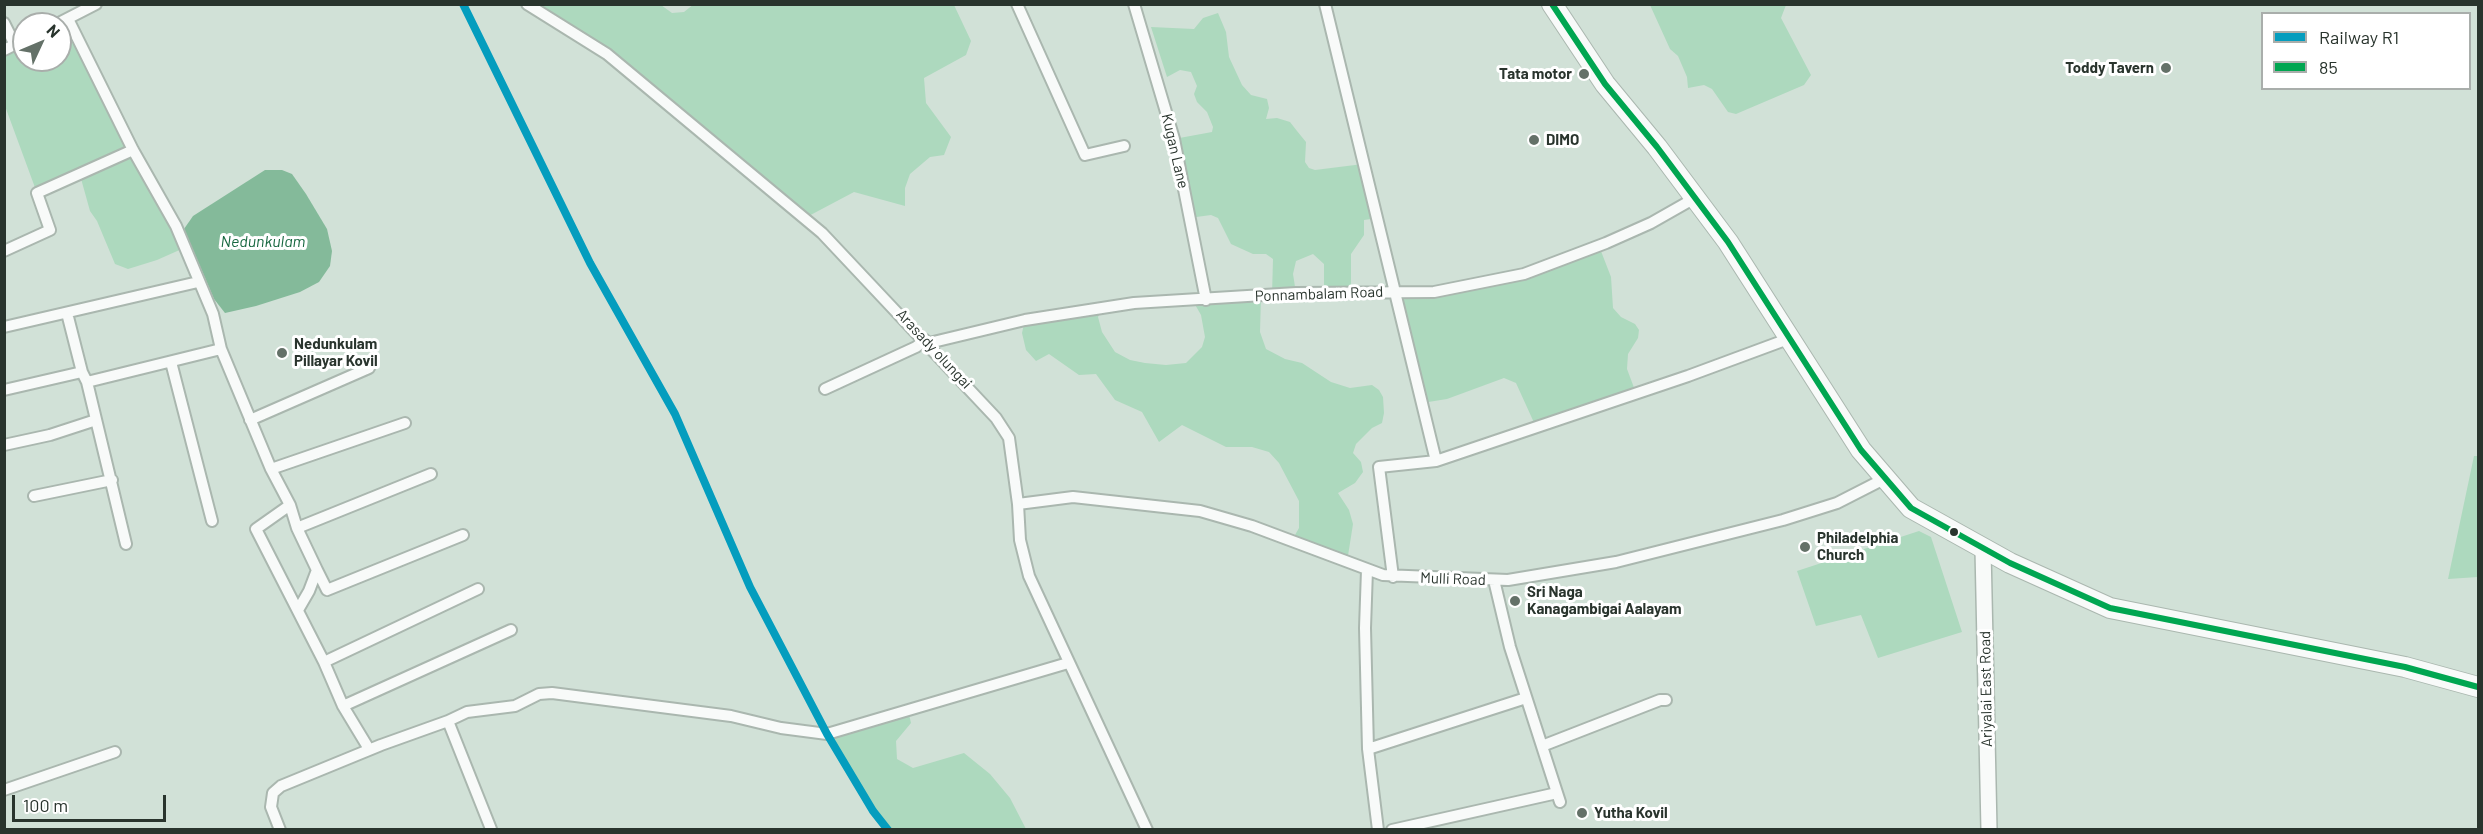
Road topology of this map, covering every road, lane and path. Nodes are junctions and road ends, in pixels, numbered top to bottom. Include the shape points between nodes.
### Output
1 (96, 4) edge
2 (527, 4) edge
3 (1017, 4) edge
4 (1134, 4) edge
5 (1325, 4) edge
6 (1552, 4) edge
7 (72, 17) edge
8 (4, 23) edge
9 (72, 27) edge
10 (12, 41) edge
11 (1124, 146) dead end
12 (133, 150) junction
13 (1695, 198) junction
14 (4, 251) edge
15 (198, 282) junction
16 (1396, 292) junction
17 (1206, 300) junction
18 (67, 313) junction
19 (4, 327) edge
20 (1788, 339) junction
21 (927, 342) junction
22 (221, 349) junction
23 (171, 362) junction
24 (369, 368) dead end
25 (84, 377) junction
26 (825, 389) dead end
27 (4, 390) edge
28 (96, 420) junction
29 (250, 420) junction
30 (405, 423) dead end
31 (4, 445) edge
32 (1436, 461) junction
33 (271, 469) junction
34 (431, 474) dead end
35 (1884, 479) junction
36 (112, 480) junction
37 (34, 496) dead end
38 (1018, 504) junction
39 (290, 505) junction
40 (212, 521) dead end
41 (297, 528) junction
42 (463, 535) dead end
43 (126, 544) dead end
44 (1983, 549) junction
45 (317, 570) junction
46 (1367, 570) junction
47 (1393, 577) junction
48 (1494, 580) junction
49 (478, 588) dead end
50 (297, 610) junction
51 (510, 630) dead end
52 (324, 662) junction
53 (1068, 663) junction
54 (2478, 687) edge
55 (1526, 698) junction
56 (1666, 700) dead end
57 (343, 706) junction
58 (448, 721) junction
59 (1542, 746) junction
60 (369, 749) junction
61 (1368, 749) junction
62 (115, 752) dead end
63 (4, 790) edge
64 (491, 829) edge
65 (280, 830) edge
66 (1147, 830) edge
67 (1378, 830) edge
68 (1392, 830) edge
69 (1989, 830) edge

1 - 7 street
2 - 21 street, Arasady olungai via 607,54 822,232
3 - 11 street via 1085,155
4 - 17 street, Kugan Lane via 1174,139
5 - 16 street
6 - 13 highway via 1605,84
8 - 10 street
9 - 12 street
12 - 14 street via 37,193 50,230
12 - 15 street via 176,226
13 - 16 street, Ponnambalam Road via 1606,243 1524,274 1434,292
13 - 20 highway via 1728,242
15 - 18 street
15 - 22 street via 213,314
16 - 17 street, Ponnambalam Road via 1296,293
16 - 32 street
17 - 21 street, Ponnambalam Road via 1113,306
18 - 19 street
18 - 25 street
20 - 32 street
20 - 35 highway
21 - 26 street, Ponnambalam Road
21 - 38 street, Arasady olungai via 996,418 1009,438
22 - 23 street
22 - 29 street
23 - 25 street
23 - 40 street
24 - 29 street
25 - 27 street
25 - 28 street
28 - 31 street
28 - 36 street
29 - 33 street
30 - 33 street
32 - 47 street via 1379,467
33 - 39 street
34 - 41 street
35 - 44 highway via 1911,508
35 - 48 street, Mulli Road via 1837,503 1783,520 1616,562
36 - 37 street
36 - 43 street
38 - 46 street, Mulli Road via 1073,497 1200,511 1252,526
38 - 53 street, Arasady olungai via 1020,540 1029,576
39 - 41 street
39 - 50 street via 256,529
41 - 45 street
42 - 45 street via 327,590
44 - 54 highway via 2110,608 2405,667
44 - 69 street, Ariyalai East Road
45 - 50 street
46 - 47 street, Mulli Road
46 - 61 street
47 - 48 street, Mulli Road
48 - 55 street
49 - 52 street
50 - 52 street
51 - 57 street
52 - 57 street
53 - 58 street via 827,734 731,716 552,693 539,694 515,706 467,712
53 - 66 street, Arasady olungai
55 - 59 street
55 - 61 street
56 - 59 street
57 - 60 street
58 - 60 street
58 - 64 street
59 - 68 street via 1558,797
60 - 65 street via 281,786 273,793 271,807
61 - 67 street
62 - 63 street

